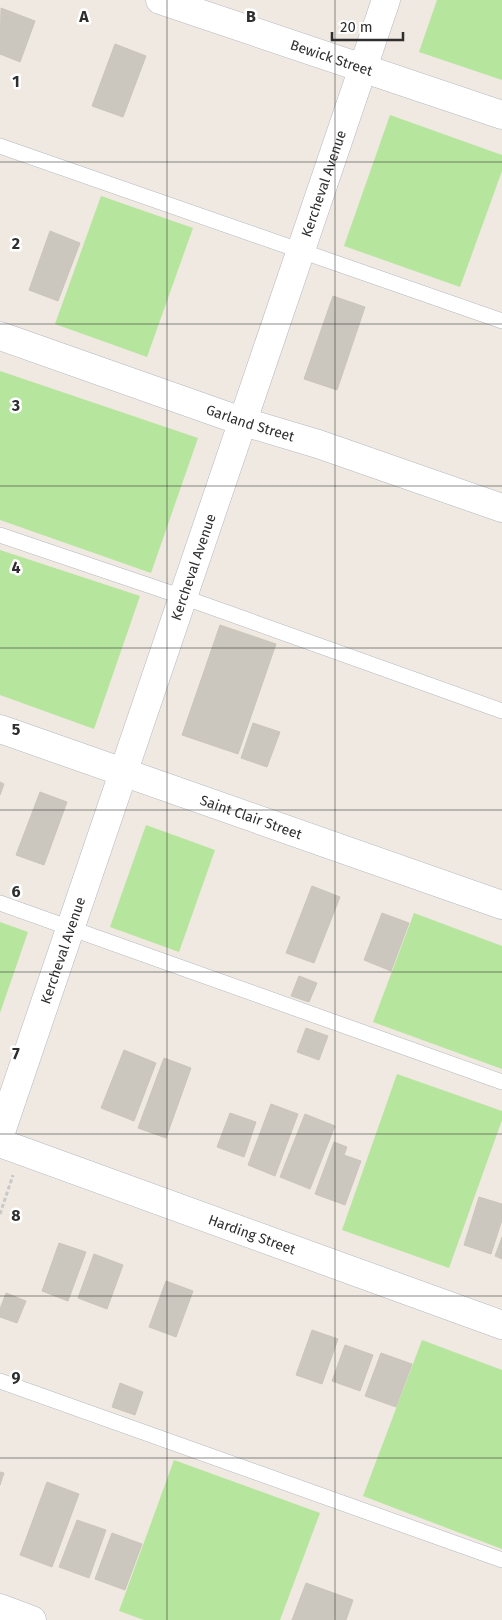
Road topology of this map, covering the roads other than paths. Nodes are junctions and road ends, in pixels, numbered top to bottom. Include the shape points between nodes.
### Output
1 (160, 0) edge
2 (386, 0) edge
3 (363, 68) junction
4 (502, 116) edge
5 (0, 146) edge
6 (301, 251) junction
7 (502, 322) edge
8 (0, 336) edge
9 (244, 422) junction
10 (502, 508) edge
11 (0, 535) edge
12 (183, 597) junction
13 (502, 711) edge
14 (0, 729) edge
15 (123, 772) junction
16 (0, 903) edge
17 (502, 905) edge
18 (70, 928) junction
19 (502, 1082) edge
20 (0, 1135) edge
21 (0, 1143) edge
22 (502, 1325) edge
23 (0, 1380) edge
24 (502, 1560) edge
25 (0, 1608) edge
26 (32, 1620) edge

1 - 3 street, Bewick Street
2 - 3 street, Kercheval Avenue
3 - 4 street, Bewick Street
3 - 6 street, Kercheval Avenue
5 - 6 lane
6 - 7 lane
6 - 9 street, Kercheval Avenue
8 - 9 street, Garland Street
9 - 10 street, Garland Street via 318,444
9 - 12 street, Kercheval Avenue
11 - 12 lane
12 - 13 lane
12 - 15 street, Kercheval Avenue
14 - 15 street, Saint Clair Street
15 - 17 street, Saint Clair Street
15 - 18 street, Kercheval Avenue
16 - 18 lane
18 - 19 lane
18 - 20 street, Kercheval Avenue
21 - 22 street, Harding Street
23 - 24 lane
25 - 26 street

